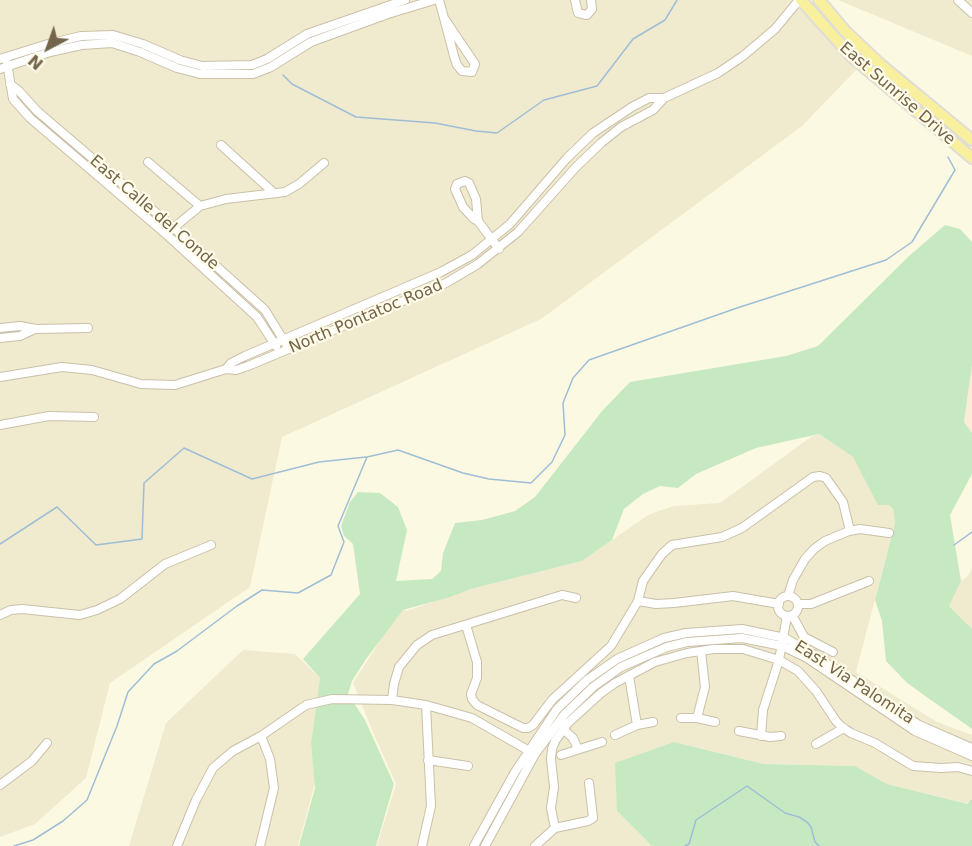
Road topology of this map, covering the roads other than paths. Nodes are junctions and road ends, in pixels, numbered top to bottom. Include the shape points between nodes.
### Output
1 (405, 0) edge
2 (434, 0) edge
3 (439, 0) edge
4 (575, 0) edge
5 (591, 0) edge
6 (800, 0) edge
7 (819, 0) edge
8 (958, 0) edge
9 (972, 13) edge
10 (444, 18) junction
11 (3, 59) edge
12 (4, 68) edge
13 (10, 84) junction
14 (664, 98) junction
15 (972, 140) edge
16 (221, 145) dead end
17 (972, 158) edge
18 (94, 161) junction
19 (148, 162) dead end
20 (324, 164) dead end
21 (88, 168) junction
22 (274, 193) junction
23 (200, 206) junction
24 (478, 221) junction
25 (174, 228) junction
26 (167, 235) junction
27 (492, 239) junction
28 (499, 249) junction
29 (0, 328) edge
30 (88, 328) dead end
31 (36, 329) junction
32 (0, 338) edge
33 (284, 339) junction
34 (275, 343) junction
35 (289, 350) junction
36 (279, 354) junction
37 (226, 369) junction
38 (0, 377) edge
39 (94, 417) dead end
40 (0, 425) edge
41 (850, 531) junction
42 (889, 533) dead end
43 (211, 545) dead end
44 (869, 580) dead end
45 (788, 596) junction
46 (576, 598) dead end
47 (638, 601) junction
48 (778, 604) junction
49 (798, 604) junction
50 (0, 615) edge
51 (789, 615) junction
52 (466, 626) junction
53 (783, 642) junction
54 (701, 651) junction
55 (833, 652) dead end
56 (779, 660) junction
57 (629, 676) junction
58 (392, 700) junction
59 (426, 705) junction
60 (681, 717) dead end
61 (697, 718) junction
62 (653, 722) dead end
63 (716, 722) dead end
64 (637, 725) junction
65 (844, 728) junction
66 (564, 730) junction
67 (739, 731) dead end
68 (615, 735) dead end
69 (261, 736) junction
70 (761, 736) junction
71 (781, 736) dead end
72 (602, 742) dead end
73 (47, 743) dead end
74 (816, 744) dead end
75 (972, 748) edge
76 (578, 749) junction
77 (532, 752) junction
78 (561, 755) dead end
79 (972, 756) edge
80 (428, 760) junction
81 (468, 766) dead end
82 (972, 771) edge
83 (589, 783) dead end
84 (0, 785) edge
85 (555, 828) junction
86 (177, 846) edge
87 (260, 846) edge
88 (422, 846) edge
89 (474, 846) edge
90 (485, 846) edge
91 (535, 846) edge

1 - 11 street via 307,34 252,65 202,66 113,35 74,38
2 - 12 street via 311,42 254,74 200,74 112,43 50,52
3 - 10 street
4 - 5 street via 578,13 587,15 592,9
6 - 14 street, North Pontatoc Road via 775,29 743,56 718,73
6 - 17 main road, East Sunrise Drive via 852,57
7 - 15 main road, East Sunrise Drive via 881,65
8 - 9 street
10 - 10 street via 456,65 462,71 472,72 475,64
11 - 12 street, East Calle del Conde
12 - 13 street, East Calle del Conde
13 - 18 street, East Calle del Conde
13 - 21 street, East Calle del Conde via 13,99 30,118
14 - 27 street, North Pontatoc Road via 649,98 593,133
14 - 28 street, North Pontatoc Road via 653,110 601,142
16 - 22 street
18 - 21 street
18 - 25 street, East Calle del Conde
19 - 23 street
20 - 22 street via 292,188
21 - 26 street, East Calle del Conde
22 - 23 street
23 - 25 street
24 - 24 street via 476,199 465,181 455,189
24 - 27 street
25 - 26 street
25 - 33 street, East Calle del Conde via 265,310
26 - 34 street, East Calle del Conde via 257,317
27 - 28 street
27 - 33 street, North Pontatoc Road via 441,272
28 - 35 street, North Pontatoc Road via 446,283
29 - 31 street
30 - 31 street
31 - 32 street
33 - 34 street, North Pontatoc Road
33 - 35 street, East Calle del Conde
34 - 36 street, East Calle del Conde
34 - 37 street, North Pontatoc Road
35 - 36 street, North Pontatoc Road
36 - 37 street, North Pontatoc Road via 248,366
37 - 38 street, North Pontatoc Road via 192,381 161,386 69,367
39 - 40 street via 49,416
41 - 42 street
41 - 45 street via 814,549 797,570
41 - 47 street via 843,502 826,478 818,475 742,528 722,537 672,545 644,581
43 - 50 street via 165,564 120,599 97,610 80,615 22,609
44 - 49 street via 811,604
45 - 48 street
45 - 49 street
46 - 52 street via 562,595
47 - 48 street via 656,604 733,596
47 - 52 street via 611,646 526,729 471,702 477,662
48 - 51 street via 782,613
49 - 51 street via 797,611
51 - 53 street
51 - 55 street via 804,637
52 - 58 street via 432,634 417,645 399,667
53 - 56 street
53 - 75 street, East Via Palomita via 810,652 919,724
53 - 77 street, East Via Palomita via 724,638 687,642 621,667 593,687
53 - 79 street, East Via Palomita via 915,731
54 - 56 street via 743,649
54 - 57 street via 655,662
54 - 61 street via 705,687
56 - 65 street via 808,680
56 - 70 street via 763,710
57 - 64 street
57 - 66 street via 601,693
58 - 59 street
58 - 69 street via 332,699 306,705
59 - 77 street via 472,718
59 - 80 street
60 - 61 street
61 - 63 street
62 - 64 street
64 - 68 street
65 - 74 street
65 - 82 street via 913,766
66 - 76 street
66 - 85 street via 555,741 551,759
67 - 70 street
69 - 86 street via 233,751 213,768
69 - 87 street via 270,759 274,788
70 - 71 street
72 - 76 street
73 - 84 street via 32,761
76 - 78 street
77 - 89 street, East Via Palomita
77 - 90 street, East Via Palomita
80 - 81 street
80 - 88 street via 431,806
83 - 85 street via 593,818
85 - 91 street

